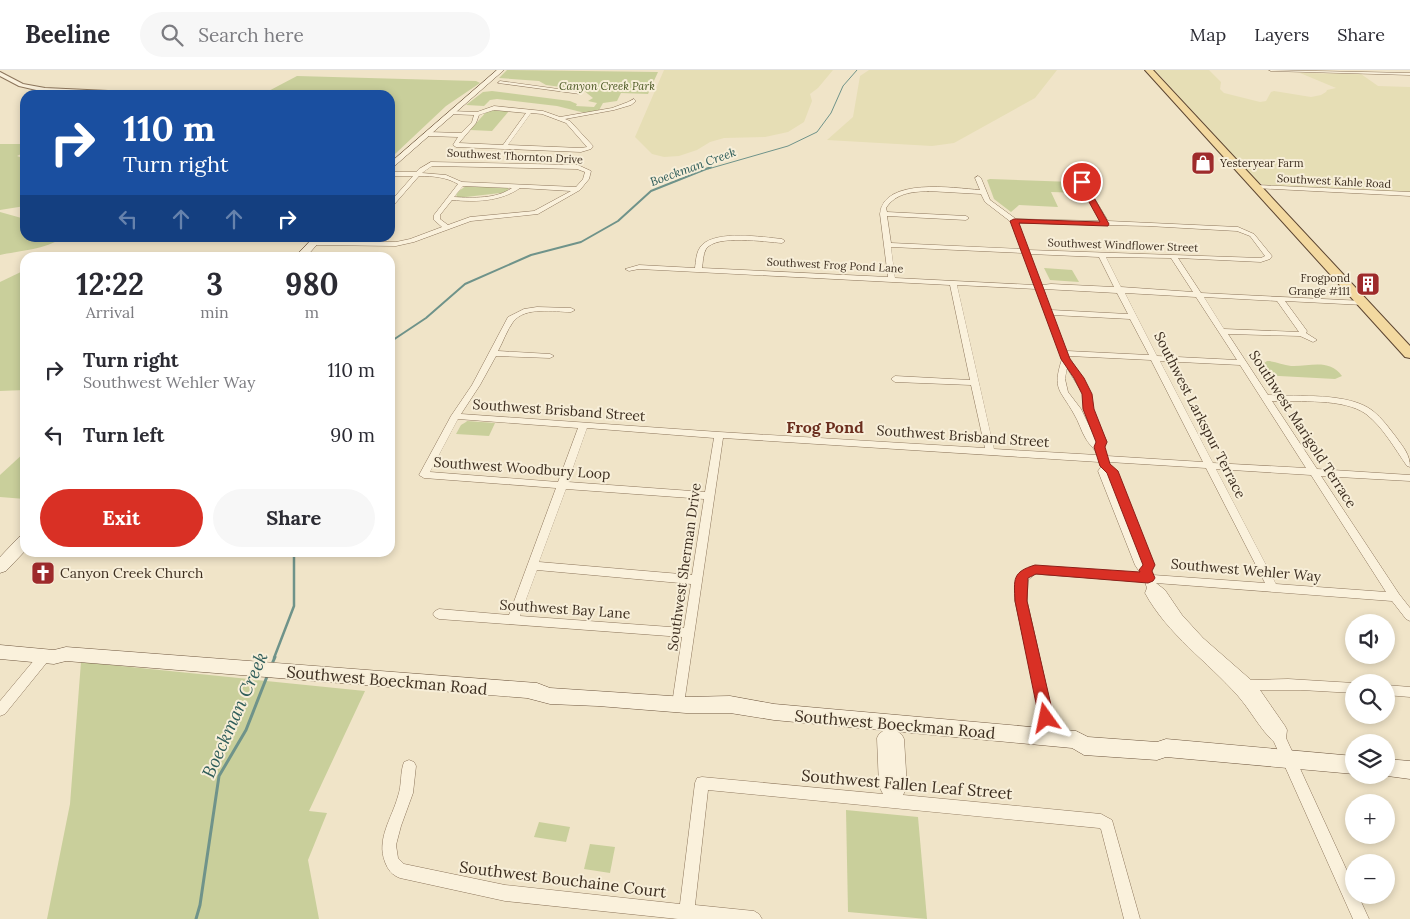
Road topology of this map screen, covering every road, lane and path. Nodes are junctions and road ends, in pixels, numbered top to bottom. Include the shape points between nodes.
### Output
1 (501, 70) edge
2 (1149, 70) edge
3 (1271, 70) edge
4 (0, 74) edge
5 (1410, 74) edge
6 (496, 81) junction
7 (538, 87) junction
8 (58, 90) edge
9 (580, 93) dead end
10 (634, 100) dead end
11 (450, 112) junction
12 (530, 112) junction
13 (477, 114) junction
14 (562, 118) junction
15 (428, 134) junction
16 (461, 135) junction
17 (504, 147) junction
18 (395, 162) edge
19 (395, 174) edge
20 (416, 175) junction
21 (978, 178) dead end
22 (1081, 181) dead end
23 (461, 184) junction
24 (518, 187) junction
25 (1257, 187) junction
26 (578, 189) junction
27 (984, 192) junction
28 (1410, 194) edge
29 (450, 198) junction
30 (395, 200) edge
31 (884, 214) junction
32 (966, 218) dead end
33 (1014, 221) junction
34 (1106, 224) junction
35 (446, 227) junction
36 (782, 241) dead end
37 (314, 242) edge
38 (336, 242) edge
39 (357, 244) joint
40 (887, 245) junction
41 (1026, 251) junction
42 (305, 252) edge
43 (1101, 255) junction
44 (1174, 256) junction
45 (629, 269) dead end
46 (698, 270) junction
47 (892, 280) junction
48 (953, 283) junction
49 (1040, 288) junction
50 (1120, 291) junction
51 (1199, 295) junction
52 (1278, 299) junction
53 (1364, 303) junction
54 (571, 310) dead end
55 (1049, 312) junction
56 (1134, 317) junction
57 (1222, 331) junction
58 (1302, 334) junction
59 (1313, 340) dead end
60 (493, 353) junction
61 (1410, 354) edge
62 (550, 356) dead end
63 (1065, 356) junction
64 (1155, 358) junction
65 (1243, 363) junction
66 (895, 379) dead end
67 (975, 383) junction
68 (1266, 398) junction
69 (455, 416) junction
70 (584, 425) junction
71 (719, 435) junction
72 (1099, 447) junction
73 (990, 451) junction
74 (1105, 463) junction
75 (1410, 464) edge
76 (1210, 465) junction
77 (1314, 472) junction
78 (1410, 478) edge
79 (562, 484) junction
80 (709, 496) junction
81 (20, 547) edge
82 (534, 566) junction
83 (1, 569) edge
84 (1149, 579) junction
85 (697, 580) junction
86 (1273, 588) junction
87 (1395, 597) junction
88 (439, 614) dead end
89 (1410, 616) edge
90 (513, 620) junction
91 (689, 633) junction
92 (0, 643) edge
93 (0, 652) edge
94 (66, 654) junction
95 (44, 657) junction
96 (1248, 686) junction
97 (1345, 687) edge
98 (1395, 691) edge
99 (1410, 692) edge
100 (682, 704) junction
101 (0, 710) edge
102 (890, 729) junction
103 (1052, 738) junction
104 (1279, 738) junction
105 (1290, 760) junction
106 (1345, 764) edge
107 (409, 766) dead end
108 (1395, 769) edge
109 (1410, 770) edge
110 (894, 800) junction
111 (687, 915) edge
112 (754, 919) edge
113 (1132, 919) edge
114 (1361, 919) edge

1 - 6 main road
2 - 25 main road
3 - 5 street
4 - 8 street via 21,84
6 - 7 street
6 - 7 street via 536,82 540,84
6 - 11 main road
7 - 9 street
10 - 14 street via 603,112
11 - 13 street
11 - 15 main road
12 - 13 street via 494,108
12 - 14 street
12 - 17 street
13 - 16 street
14 - 17 street via 589,144 589,148
15 - 16 street
15 - 18 main road
16 - 17 street via 456,144
19 - 20 street
20 - 23 street via 445,177
20 - 26 street, Southwest Thornton Drive via 436,163 586,169 588,173
20 - 30 street
21 - 27 street
22 - 34 street
23 - 24 street
23 - 29 street
24 - 26 street
24 - 29 street via 503,195
25 - 28 street, Southwest Kahle Road
25 - 53 main road
26 - 35 street via 536,213 480,217
27 - 31 street via 902,192 886,201
27 - 33 street via 989,202
29 - 35 street via 436,218
31 - 32 street
31 - 40 street
33 - 34 street
33 - 41 street
34 - 44 street, Southwest Windflower Street via 1244,231 1252,235 1268,254 1268,258 1261,260
35 - 39 street via 402,243 380,246
36 - 46 street via 728,239 711,242 703,250
37 - 42 main road
38 - 39 street
40 - 41 street, Southwest Windflower Street
40 - 47 street
41 - 43 street, Southwest Windflower Street
41 - 49 street
43 - 44 street, Southwest Windflower Street
43 - 50 street, Southwest Larkspur Terrace
44 - 51 street, Southwest Marigold Terrace
45 - 46 street, Southwest Frog Pond Lane
46 - 47 street, Southwest Frog Pond Lane
47 - 48 street, Southwest Frog Pond Lane
48 - 49 street, Southwest Frog Pond Lane
48 - 67 street
49 - 50 street, Southwest Frog Pond Lane
49 - 55 street
50 - 51 street, Southwest Frog Pond Lane
50 - 56 street, Southwest Larkspur Terrace
51 - 52 street, Southwest Frog Pond Lane
51 - 57 street, Southwest Marigold Terrace
52 - 53 street, Southwest Frog Pond Lane
52 - 58 street via 1303,331
53 - 61 main road
54 - 60 street, Southwest Woodbury Loop via 537,309 517,315 506,327
55 - 56 street
55 - 63 street
56 - 64 street, Southwest Larkspur Terrace
57 - 58 street
57 - 65 street, Southwest Marigold Terrace
58 - 59 street
60 - 62 street
60 - 69 street, Southwest Woodbury Loop
63 - 64 street
63 - 72 street via 1087,394 1088,409 1102,442
63 - 72 street via 1060,374 1064,394 1081,418 1089,440
64 - 65 street
64 - 76 street, Southwest Larkspur Terrace
65 - 68 street, Southwest Marigold Terrace
66 - 67 street
67 - 73 street
68 - 75 street via 1348,403 1362,408 1372,415
68 - 77 street, Southwest Marigold Terrace
69 - 70 street, Southwest Brisband Street
69 - 79 street, Southwest Woodbury Loop via 424,474
70 - 71 street, Southwest Brisband Street
70 - 79 street
71 - 73 street, Southwest Brisband Street
71 - 80 street, Southwest Sherman Drive
72 - 74 street
73 - 74 street, Southwest Brisband Street
74 - 76 street, Southwest Brisband Street
74 - 84 street via 1104,471 1140,565
76 - 77 street, Southwest Brisband Street
76 - 86 street, Southwest Larkspur Terrace
77 - 78 street, Southwest Brisband Street
77 - 87 street, Southwest Marigold Terrace
79 - 80 street, Southwest Woodbury Loop
79 - 82 street
80 - 85 street, Southwest Sherman Drive
81 - 83 main road
82 - 85 street
82 - 90 street
84 - 86 street, Southwest Wehler Way
84 - 96 street via 1199,641
84 - 103 street, Southwest Wehler Way via 1035,570 1022,576 1021,601
84 - 104 street via 1151,594 1172,625 1242,692 1270,731
85 - 91 street, Southwest Sherman Drive
86 - 87 street, Southwest Wehler Way
87 - 89 street, Southwest Marigold Terrace
88 - 90 street, Southwest Bay Lane
90 - 91 street, Southwest Bay Lane
91 - 100 street, Southwest Sherman Drive
92 - 94 main road, Southwest Boeckman Road via 62,650
93 - 95 main road, Southwest Boeckman Road
94 - 95 main road, Southwest Boeckman Road
94 - 100 main road, Southwest Boeckman Road via 529,691 542,696
95 - 101 street
96 - 97 street via 1272,683
96 - 104 street via 1280,730
98 - 99 street
100 - 102 main road, Southwest Boeckman Road via 701,710 765,717 774,712
102 - 103 main road, Southwest Boeckman Road
102 - 110 street via 897,739 900,788
103 - 105 main road, Southwest Boeckman Road via 1076,740 1084,746 1157,751 1166,748
104 - 105 street
105 - 106 main road, Southwest Boeckman Road
105 - 114 street
107 - 111 street, Southwest Bouchaine Court via 406,795 389,844 390,859 400,872 506,893
108 - 109 main road
110 - 111 street, Southwest Fallen Leaf Street via 702,783
110 - 113 street, Southwest Fallen Leaf Street via 1094,819 1107,825
111 - 112 street, Southwest Bouchaine Court

